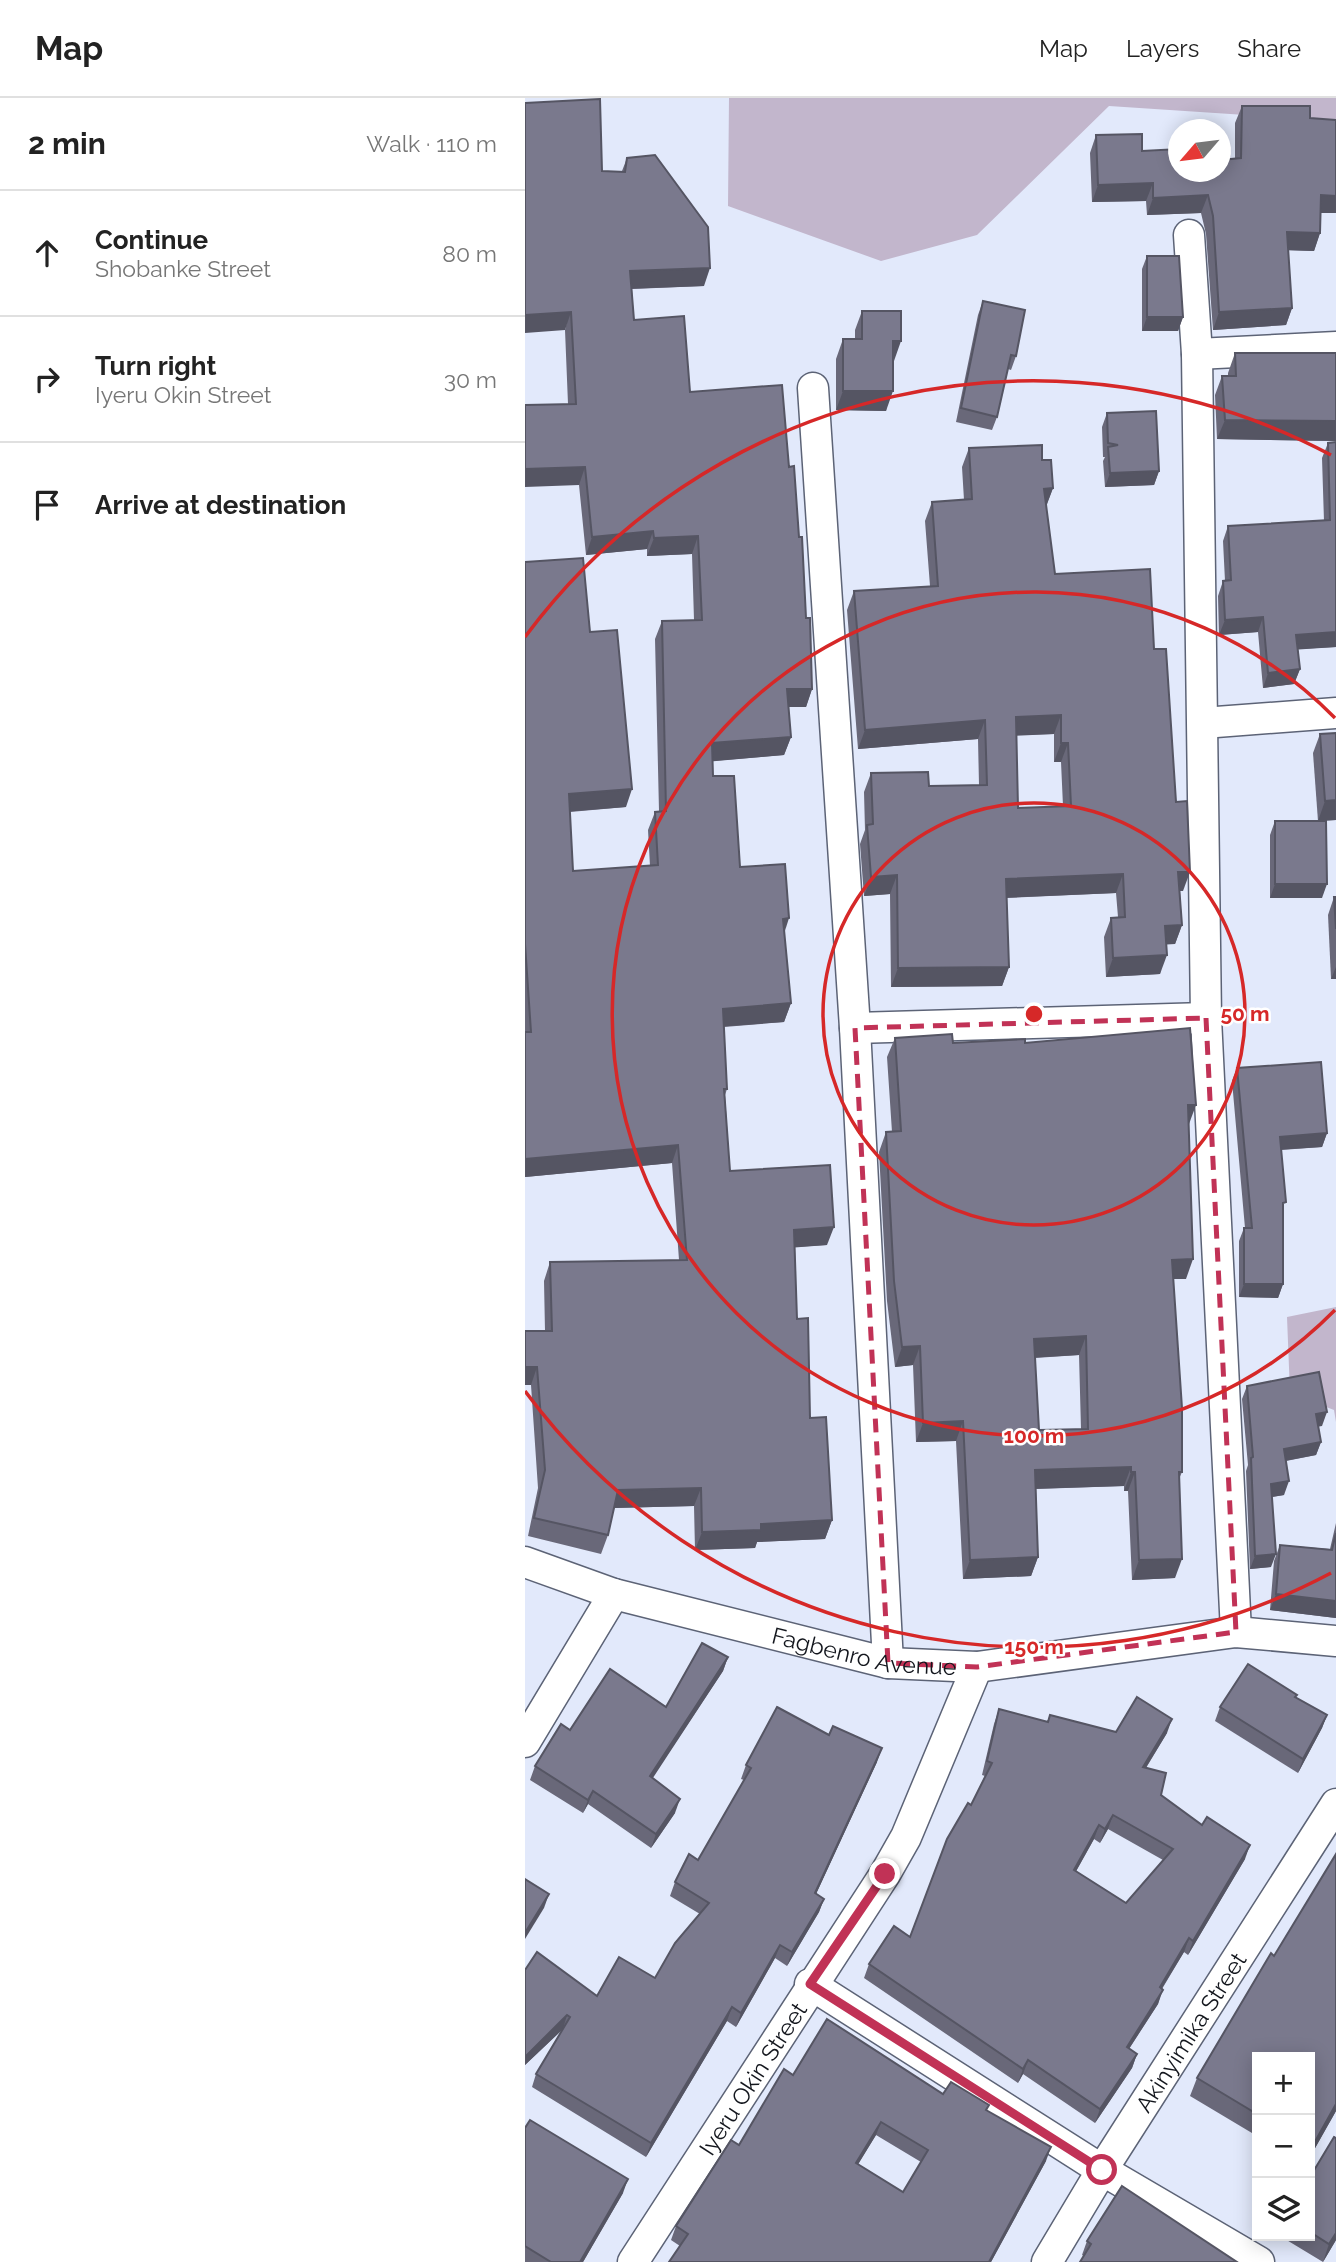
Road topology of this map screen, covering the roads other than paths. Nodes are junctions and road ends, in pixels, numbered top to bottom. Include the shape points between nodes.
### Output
1 (1189, 235) dead end
2 (1336, 347) edge
3 (1197, 354) junction
4 (813, 388) dead end
5 (1336, 713) edge
6 (1203, 723) junction
7 (1206, 1018) junction
8 (855, 1028) junction
9 (525, 1562) edge
10 (614, 1594) junction
11 (1236, 1632) junction
12 (1336, 1641) edge
13 (888, 1663) junction
14 (977, 1667) junction
15 (525, 1742) edge
16 (1336, 1804) edge
17 (810, 1984) junction
18 (1102, 2170) junction
19 (633, 2262) edge
20 (1047, 2262) edge
21 (1259, 2262) edge

1 - 3 street
2 - 3 street
3 - 6 street
4 - 8 street
5 - 6 street
6 - 7 street
7 - 8 street
7 - 11 street
8 - 13 street
9 - 10 street, Fagbenro Avenue
10 - 13 street, Fagbenro Avenue
10 - 15 street
11 - 12 street, Fagbenro Avenue
11 - 14 street, Fagbenro Avenue
13 - 14 street, Fagbenro Avenue
14 - 17 street, Iyeru Okin Street via 906,1837
16 - 18 street, Akinyimika Street
17 - 18 street
17 - 19 street, Iyeru Okin Street
18 - 20 street, Akinyimika Street
18 - 21 street

